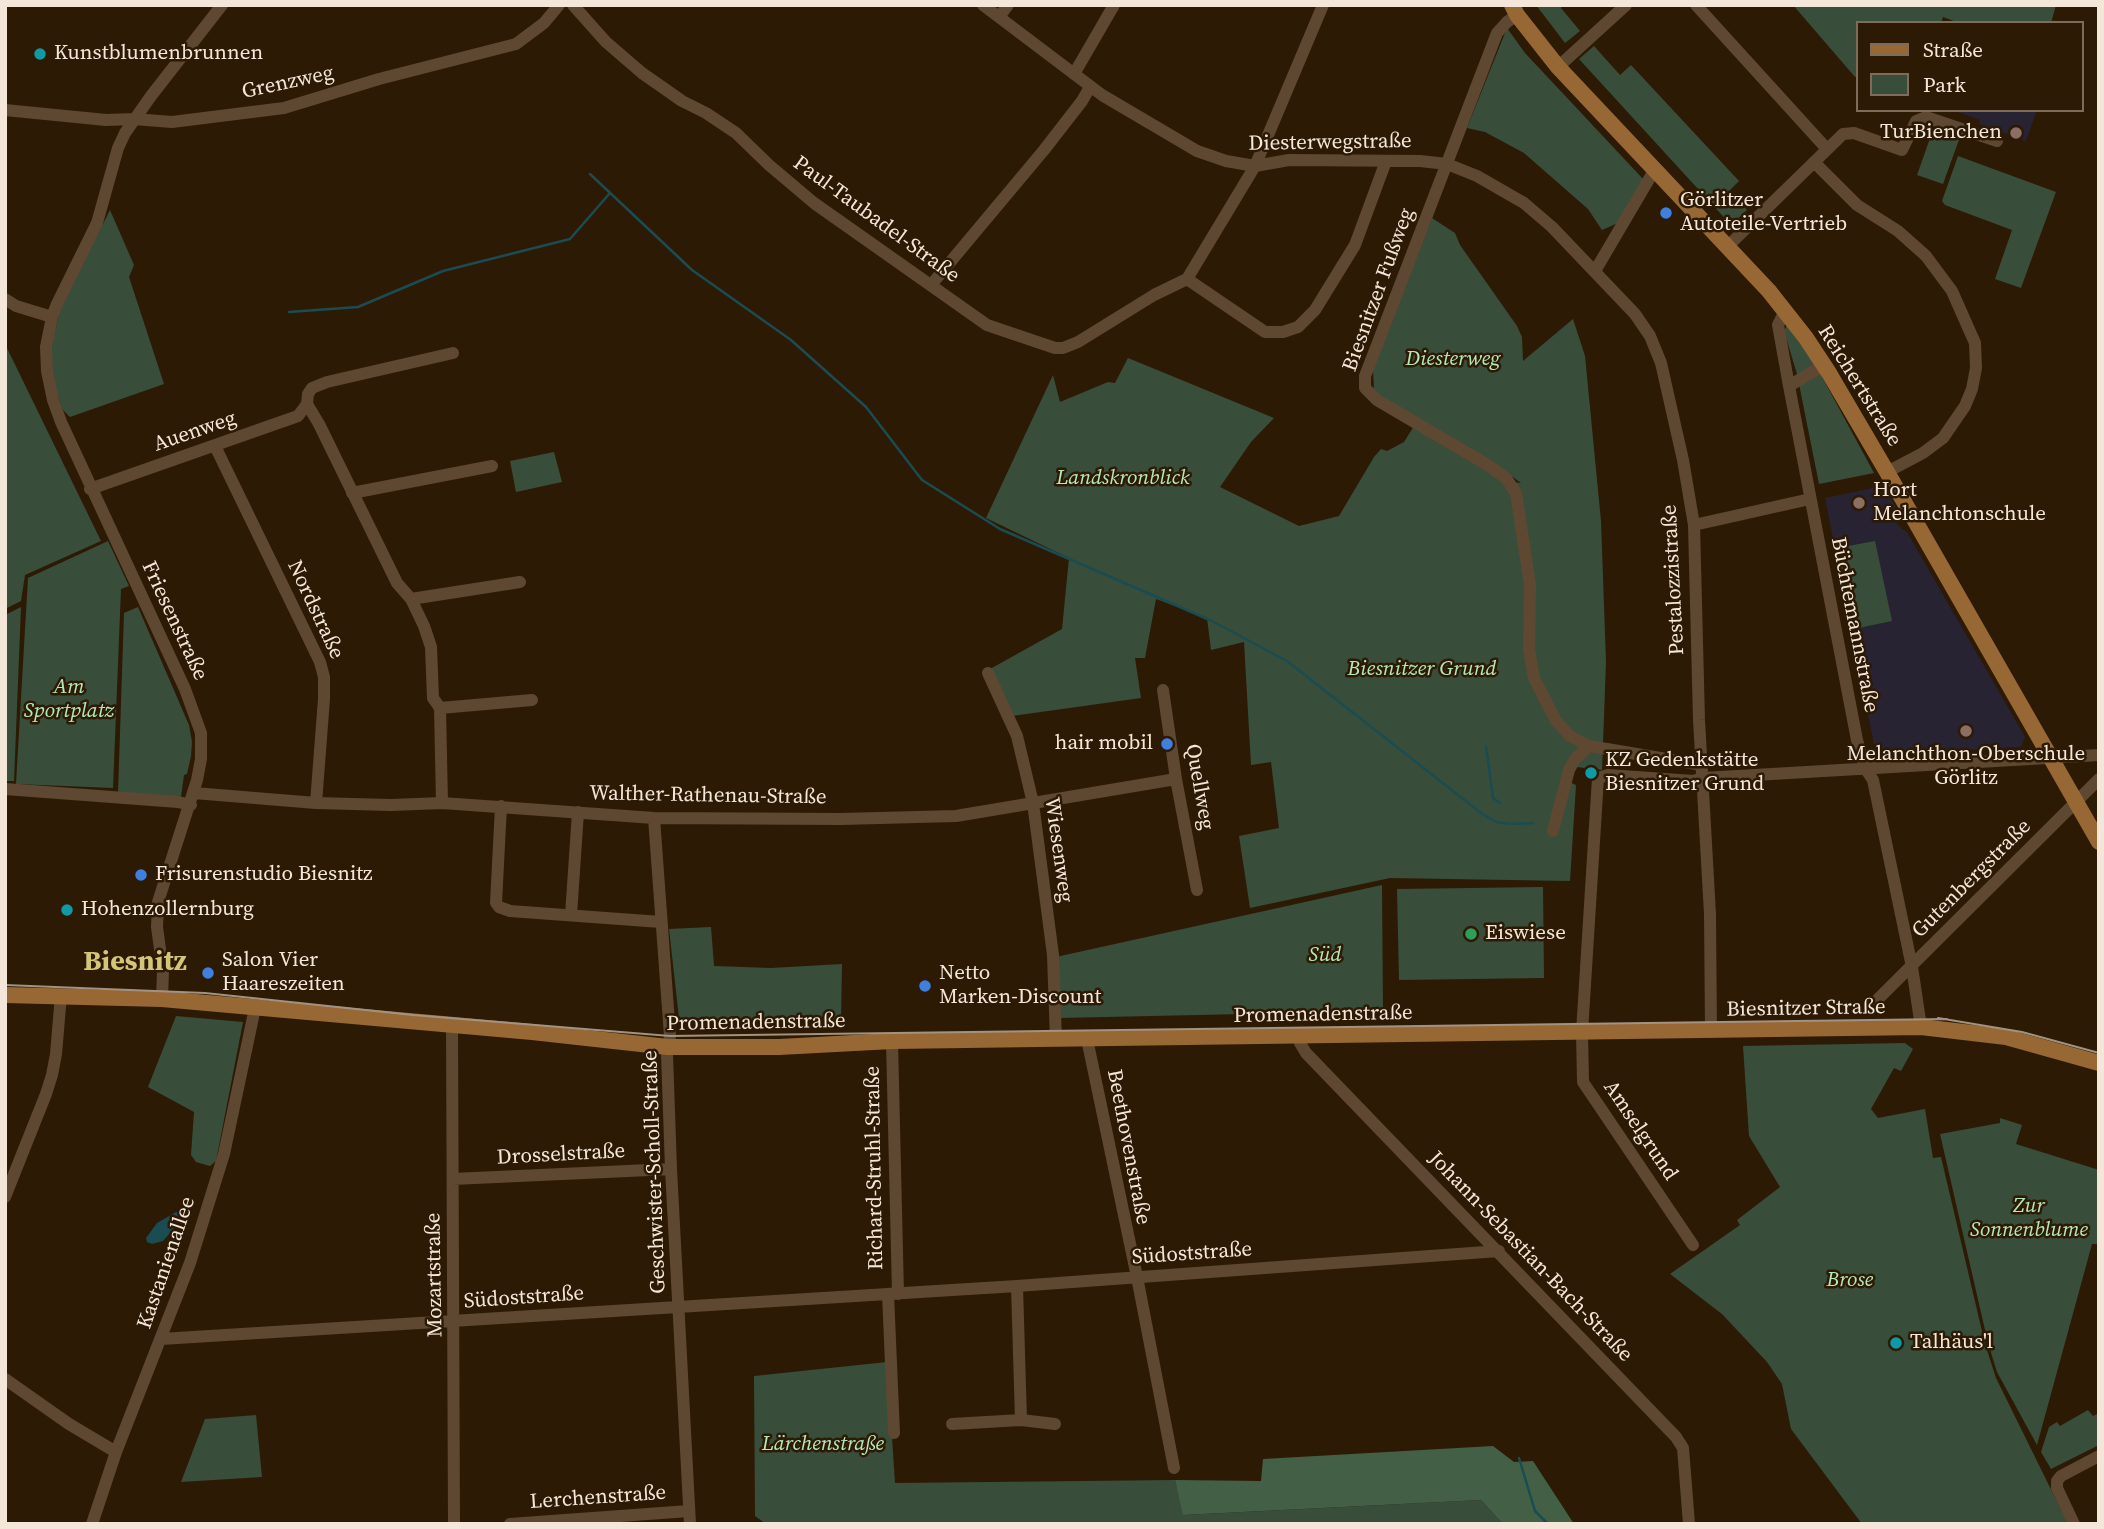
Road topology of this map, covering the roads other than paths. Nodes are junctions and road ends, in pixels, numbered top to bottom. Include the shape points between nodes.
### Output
1 (222, 5) edge
2 (559, 5) edge
3 (573, 5) edge
4 (983, 5) edge
5 (1008, 5) edge
6 (1114, 5) edge
7 (1323, 5) edge
8 (1626, 5) edge
9 (1696, 5) edge
10 (1515, 10) edge
11 (999, 17) junction
12 (1558, 67) junction
13 (1074, 74) junction
14 (1090, 87) junction
15 (5, 110) edge
16 (134, 119) junction
17 (1997, 141) dead end
18 (1827, 149) junction
19 (1386, 162) junction
20 (1814, 162) junction
21 (1447, 164) junction
22 (1255, 166) junction
23 (1655, 169) junction
24 (1727, 247) junction
25 (1595, 271) junction
26 (1186, 279) junction
27 (931, 285) junction
28 (5, 299) edge
29 (1784, 311) junction
30 (52, 317) junction
31 (453, 353) dead end
32 (1824, 365) junction
33 (1789, 386) junction
34 (307, 404) junction
35 (215, 446) junction
36 (492, 466) dead end
37 (1887, 472) junction
38 (90, 489) junction
39 (352, 493) junction
40 (1810, 499) junction
41 (1694, 525) junction
42 (520, 582) dead end
43 (411, 599) junction
44 (988, 673) dead end
45 (1163, 690) dead end
46 (532, 700) dead end
47 (440, 708) junction
48 (1589, 746) junction
49 (2099, 755) edge
50 (2050, 757) junction
51 (1865, 768) junction
52 (1702, 771) junction
53 (1177, 779) junction
54 (2099, 779) edge
55 (5, 789) edge
56 (192, 799) junction
57 (316, 803) junction
58 (442, 803) junction
59 (1033, 803) junction
60 (2076, 803) junction
61 (501, 806) junction
62 (578, 812) junction
63 (654, 818) junction
64 (1553, 831) dead end
65 (2099, 842) edge
66 (1197, 890) dead end
67 (571, 915) junction
68 (661, 922) junction
69 (1912, 967) junction
70 (5, 995) edge
71 (61, 995) junction
72 (163, 999) junction
73 (1871, 1006) dead end
74 (255, 1008) junction
75 (452, 1025) junction
76 (1922, 1027) junction
77 (1582, 1032) junction
78 (1711, 1032) junction
79 (1510, 1033) joint
80 (1300, 1037) junction
81 (1087, 1039) junction
82 (1056, 1040) junction
83 (891, 1041) junction
84 (668, 1047) junction
85 (2099, 1062) edge
86 (671, 1169) junction
87 (453, 1179) junction
88 (5, 1197) edge
89 (1693, 1245) dead end
90 (1499, 1251) junction
91 (1137, 1277) junction
92 (1017, 1286) junction
93 (893, 1294) junction
94 (679, 1308) junction
95 (455, 1322) junction
96 (162, 1339) junction
97 (5, 1379) edge
98 (1021, 1420) junction
99 (952, 1424) dead end
100 (1055, 1424) dead end
101 (894, 1433) dead end
102 (116, 1452) junction
103 (2099, 1456) edge
104 (1174, 1468) dead end
105 (690, 1517) edge
106 (92, 1524) edge
107 (454, 1524) edge
108 (510, 1524) edge
109 (1689, 1524) edge
110 (2074, 1524) edge

1 - 16 street, Friesenstraße
2 - 16 street, Grenzweg via 516,44 379,79 321,99 172,122
3 - 27 street, Paul-Taubadel-Straße via 642,73 736,133 814,202
4 - 11 street, Diesterwegstraße
5 - 11 street
6 - 13 street
7 - 22 street
8 - 12 street
9 - 18 street
10 - 12 main road, Reichertstraße
10 - 21 street, Biesnitzer Fußweg via 1497,33
11 - 13 street, Diesterwegstraße
12 - 23 main road, Reichertstraße
13 - 14 street, Diesterwegstraße
14 - 22 street, Diesterwegstraße via 1197,151
14 - 27 street via 1044,150
15 - 16 street, Grenzweg
16 - 30 street, Friesenstraße via 118,148 97,223
17 - 18 street via 1926,117 1916,121 1902,150 1848,132
18 - 20 street
19 - 21 street, Diesterwegstraße
19 - 22 street, Diesterwegstraße via 1289,160
19 - 26 street via 1355,246 1315,310 1298,327 1265,332
20 - 24 street
20 - 37 street via 1857,205 1926,256 1952,291 1975,343 1976,368 1965,406 1943,438
21 - 25 street, Diesterwegstraße via 1524,203
21 - 48 street, Biesnitzer Fußweg via 1365,388 1377,400 1486,464 1506,478 1516,493 1530,584 1529,649 1534,678 1556,721 1570,736
22 - 26 street
23 - 24 main road, Reichertstraße
23 - 25 street
24 - 29 main road, Reichertstraße
25 - 41 street, Pestalozzistraße via 1635,314 1661,363
26 - 27 street, Paul-Taubadel-Straße via 1077,342 1055,348 987,325
28 - 30 street
29 - 32 main road, Reichertstraße
29 - 33 street, Büchtemannstraße via 1778,325
30 - 38 street, Friesenstraße via 46,347 53,400
31 - 34 street, Auenweg via 327,382 312,388
32 - 33 street
32 - 37 main road, Reichertstraße
33 - 40 street, Büchtemannstraße
34 - 35 street, Auenweg via 298,415
34 - 39 street
35 - 38 street, Auenweg
35 - 57 street, Nordstraße via 320,662 324,699
36 - 39 street
37 - 50 main road, Reichertstraße
38 - 56 street, Friesenstraße via 185,689 201,733
39 - 43 street via 397,583
40 - 41 street
40 - 51 street, Büchtemannstraße
41 - 52 street, Pestalozzistraße
42 - 43 street
43 - 47 street via 429,640 433,698
44 - 59 street, Wiesenweg via 1017,736
45 - 53 street, Quellweg
46 - 47 street
47 - 58 street
48 - 52 street
48 - 64 street via 1569,771
49 - 50 street
50 - 51 street
50 - 60 main road, Reichertstraße
51 - 52 street
51 - 69 street, Büchtemannstraße via 1873,780
52 - 77 street, Amselgrund via 1693,782 1598,778
52 - 78 street, Pestalozzistraße
53 - 59 street, Walther-Rathenau-Straße
53 - 66 street, Quellweg
54 - 60 street, Gutenbergstraße
55 - 56 street, Walther-Rathenau-Straße via 178,802
56 - 57 street, Walther-Rathenau-Straße via 212,796
56 - 72 street, Friesenstraße via 158,902
57 - 58 street, Walther-Rathenau-Straße
58 - 61 street, Walther-Rathenau-Straße
59 - 63 street, Walther-Rathenau-Straße via 956,816
59 - 82 street, Wiesenweg via 1053,955
60 - 65 main road, Reichertstraße
60 - 69 street, Gutenbergstraße
61 - 62 street, Walther-Rathenau-Straße
61 - 67 street via 496,903 510,911
62 - 63 street, Walther-Rathenau-Straße
62 - 67 street
63 - 68 street, Geschwister-Scholl-Straße
67 - 68 street
68 - 84 street, Geschwister-Scholl-Straße
69 - 73 street, Gutenbergstraße
69 - 76 street, Büchtemannstraße
70 - 71 main road, Promenadenstraße
71 - 72 main road, Promenadenstraße
71 - 88 street via 52,1075
72 - 74 main road, Promenadenstraße
74 - 75 main road, Promenadenstraße
74 - 96 street, Kastanienallee via 224,1154
75 - 84 main road, Promenadenstraße
75 - 87 street, Mozartstraße
76 - 78 main road, Biesnitzer Straße
76 - 85 main road, Biesnitzer Straße via 2006,1037
77 - 78 main road, Biesnitzer Straße
77 - 79 main road, Biesnitzer Straße
77 - 89 street, Amselgrund via 1583,1082
79 - 80 main road, Promenadenstraße
80 - 81 main road, Promenadenstraße
80 - 90 street, Johann-Sebastian-Bach-Straße via 1306,1053
81 - 82 main road, Promenadenstraße
81 - 91 street, Beethovenstraße
82 - 83 main road, Promenadenstraße
83 - 84 main road, Promenadenstraße
83 - 93 street, Richard-Struhl-Straße
84 - 86 street, Geschwister-Scholl-Straße
86 - 87 street, Drosselstraße
86 - 94 street, Geschwister-Scholl-Straße
87 - 95 street, Mozartstraße
90 - 91 street, Südoststraße
90 - 109 street, Johann-Sebastian-Bach-Straße via 1676,1437 1683,1448
91 - 92 street, Südoststraße
91 - 104 street, Beethovenstraße
92 - 93 street, Südoststraße
92 - 98 street
93 - 94 street, Südoststraße
93 - 101 street
94 - 95 street, Südoststraße
94 - 105 street, Geschwister-Scholl-Straße
95 - 96 street, Südoststraße
95 - 107 street, Mozartstraße
96 - 102 street, Kastanienallee
97 - 102 street
98 - 99 street
98 - 100 street
102 - 106 street, Kastanienallee
103 - 110 street via 2057,1481
105 - 108 street, Lerchenstraße

